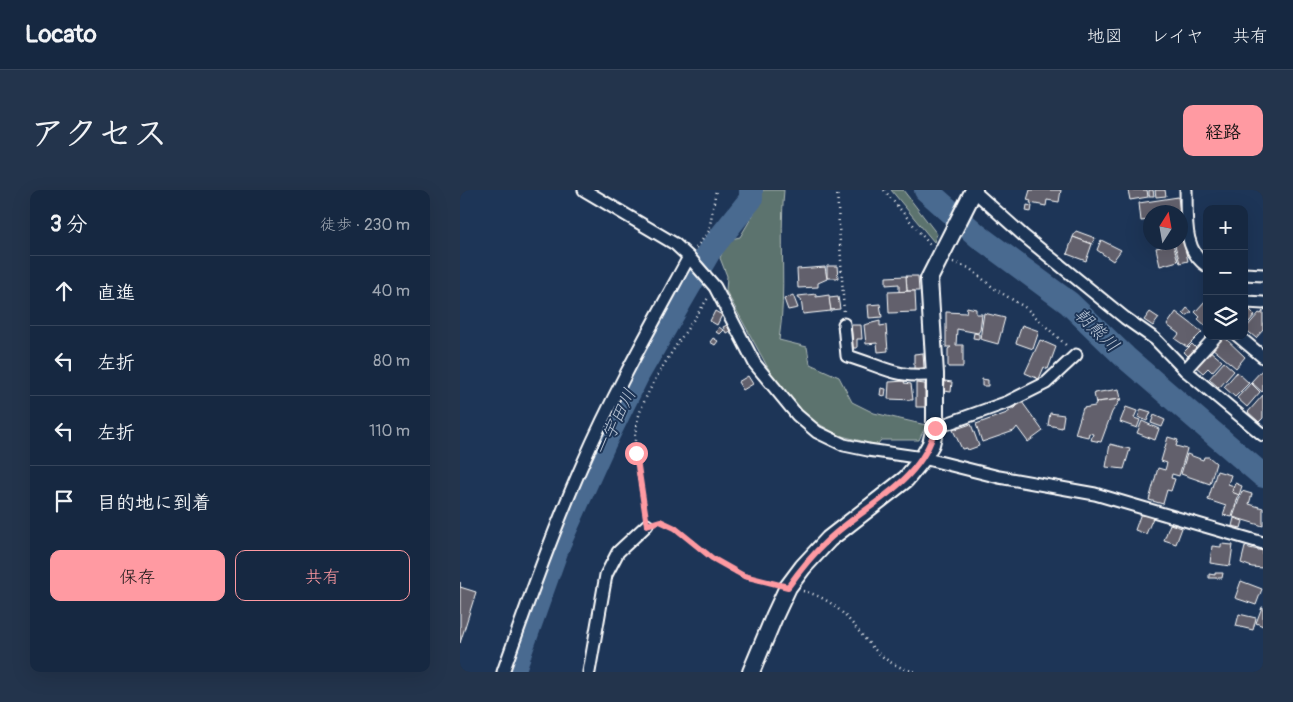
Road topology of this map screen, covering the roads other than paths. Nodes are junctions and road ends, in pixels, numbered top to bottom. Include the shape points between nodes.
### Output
1 (584, 190) edge
2 (974, 190) edge
3 (1186, 190) edge
4 (690, 259) junction
5 (1203, 263) edge
6 (1248, 274) edge
7 (1263, 275) edge
8 (1248, 302) edge
9 (1263, 303) edge
10 (844, 324) road end
11 (1212, 340) edge
12 (1243, 340) edge
13 (1076, 355) road end
14 (1263, 357) edge
15 (1185, 370) junction
16 (935, 374) junction
17 (935, 428) junction
18 (1263, 435) edge
19 (923, 458) junction
20 (647, 525) road end
21 (1263, 543) edge
22 (503, 672) edge
23 (590, 672) edge
24 (751, 672) edge

1 - 4 street via 675,244
2 - 15 street via 1024,236 1155,339
2 - 16 street via 929,279
3 - 5 street via 1188,235 1193,250
4 - 19 street via 713,284 755,364 797,415 818,432 844,445
4 - 22 street via 628,368 583,462
6 - 7 street
8 - 9 street
10 - 16 street via 847,356 887,371 919,376
11 - 15 street
12 - 14 street
13 - 17 street via 1046,383 1008,402
15 - 18 street
16 - 17 street
17 - 19 street
19 - 21 street via 992,475 1095,494
19 - 24 street via 906,479 829,539 802,568 788,587
20 - 23 street via 618,552 606,575

